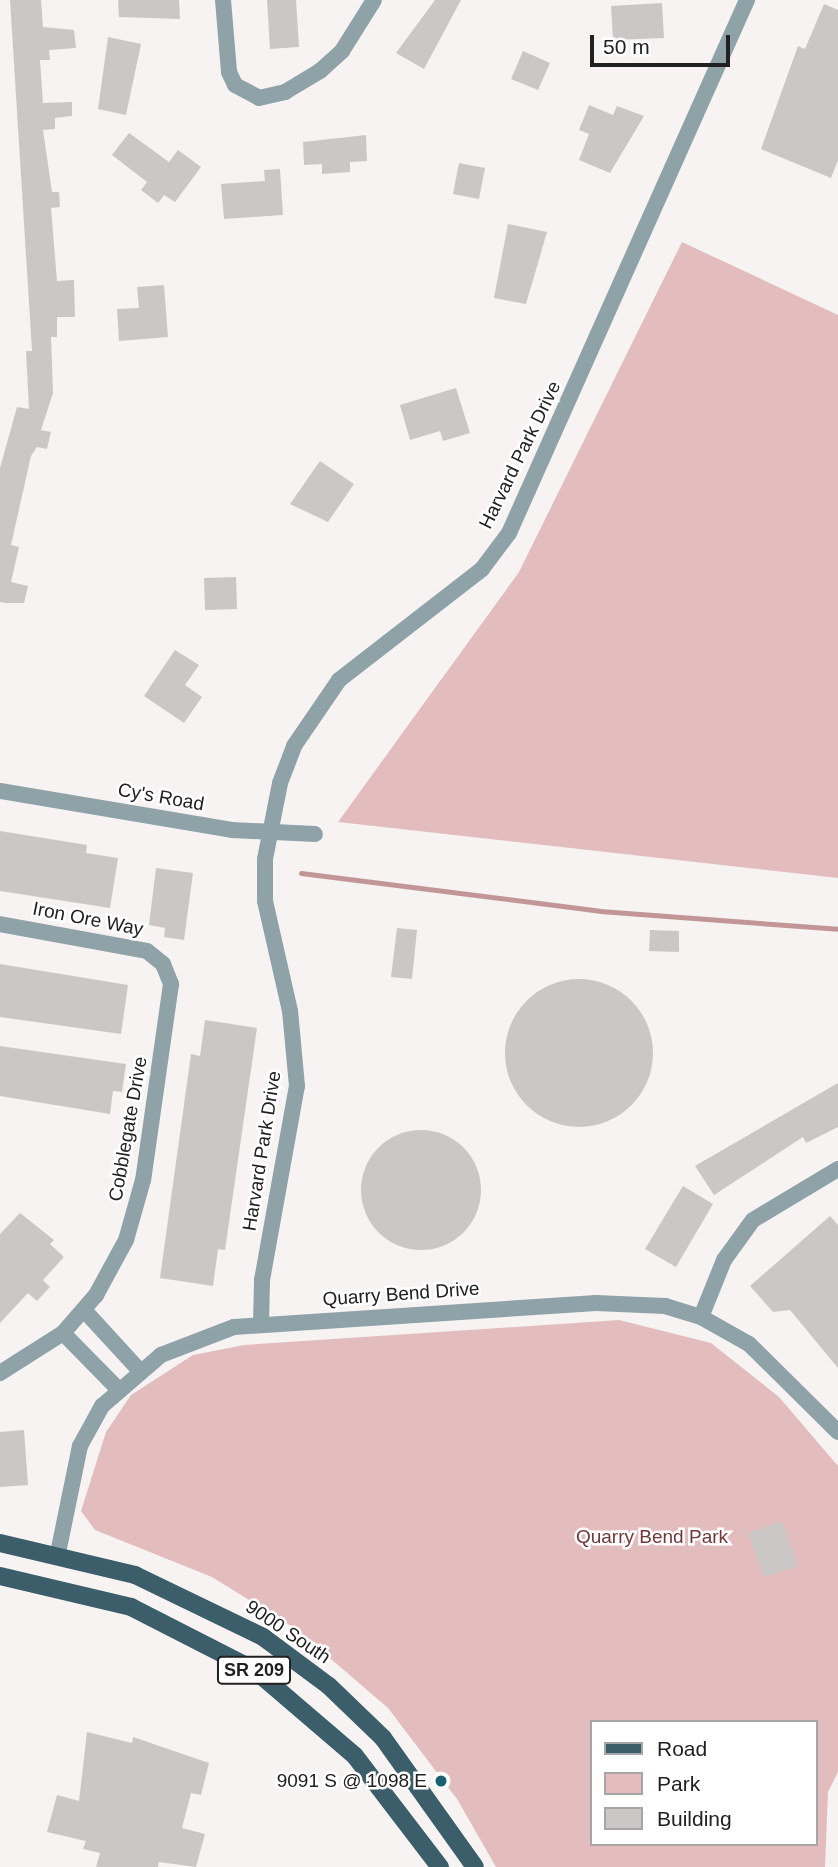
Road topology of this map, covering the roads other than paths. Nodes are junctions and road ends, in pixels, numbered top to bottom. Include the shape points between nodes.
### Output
1 (223, 0) edge
2 (374, 0) edge
3 (747, 0) edge
4 (0, 791) edge
5 (269, 832) junction
6 (315, 834) dead end
7 (0, 925) edge
8 (163, 964) joint
9 (838, 1169) edge
10 (84, 1310) junction
11 (701, 1317) junction
12 (261, 1325) junction
13 (64, 1333) junction
14 (139, 1370) junction
15 (0, 1373) edge
16 (118, 1389) junction
17 (836, 1423) edge
18 (0, 1543) edge
19 (58, 1553) junction
20 (0, 1576) edge
21 (419, 1834) junction
22 (439, 1867) edge
23 (454, 1867) edge
24 (475, 1867) edge

1 - 2 street via 235,85 271,97 320,72 342,51
3 - 5 street, Harvard Park Drive via 509,533 482,569 339,680 294,746
4 - 5 street, Cy's Road
5 - 6 street, Cy's Road
5 - 12 street, Harvard Park Drive via 265,901 290,1011 297,1086 262,1280
7 - 8 street, Iron Ore Way via 137,948
8 - 10 street, Cobblegate Drive via 170,998 143,1180 126,1240
9 - 11 street via 753,1220 724,1260
10 - 13 street, Cobblegate Drive
10 - 14 street
11 - 12 street, Quarry Bend Drive via 665,1306 596,1303
11 - 17 street, Quarry Bend Drive via 749,1343
12 - 14 street, Quarry Bend Drive via 207,1333
13 - 15 street, Cobblegate Drive
13 - 16 street
14 - 16 street, Quarry Bend Drive
16 - 19 street, Quarry Bend Drive via 80,1446
18 - 19 main road, 9000 South / SR 209
19 - 24 main road, 9000 South / SR 209 via 167,1587 297,1660 398,1755
20 - 21 main road, SR 209 via 131,1607 226,1652 332,1732
21 - 22 main road, SR 209
21 - 23 main road

